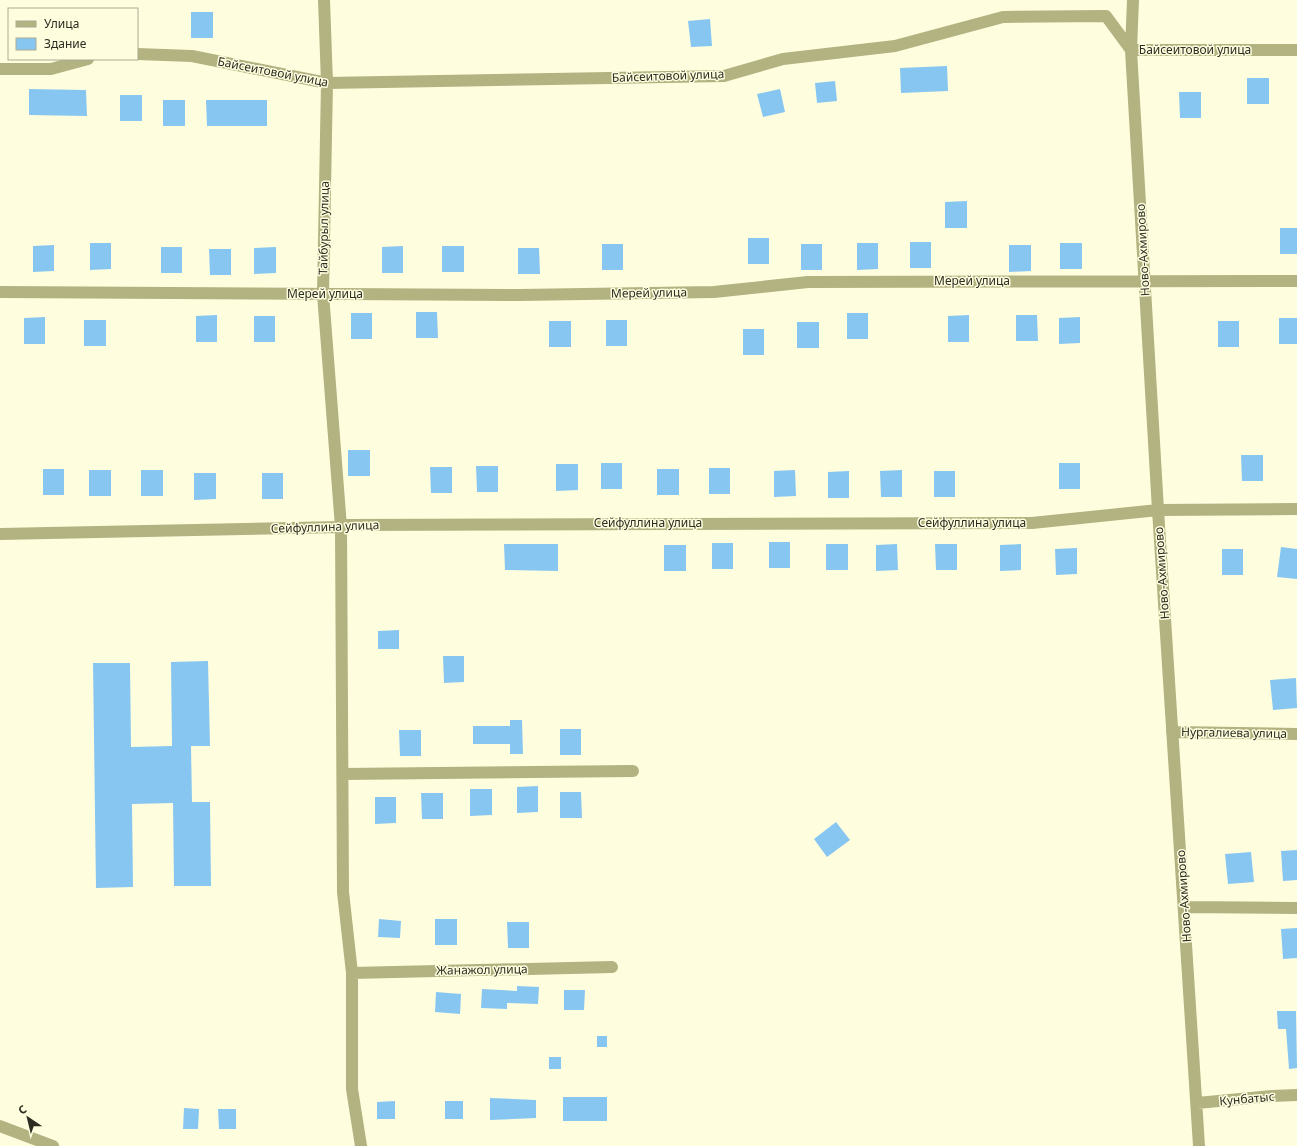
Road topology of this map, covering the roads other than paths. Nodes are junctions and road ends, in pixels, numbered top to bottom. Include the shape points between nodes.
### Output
1 (324, 0) edge
2 (1133, 0) edge
3 (1131, 50) junction
4 (1297, 50) edge
5 (138, 54) edge
6 (84, 60) edge
7 (0, 69) edge
8 (327, 83) junction
9 (1145, 280) junction
10 (1297, 281) edge
11 (0, 292) edge
12 (323, 294) junction
13 (1297, 509) edge
14 (1158, 510) junction
15 (341, 527) junction
16 (0, 534) edge
17 (1172, 732) junction
18 (1297, 734) edge
19 (633, 771) dead end
20 (343, 774) junction
21 (1185, 907) junction
22 (1297, 908) edge
23 (612, 967) dead end
24 (352, 973) junction
25 (1297, 1095) edge
26 (1197, 1103) junction
27 (0, 1126) edge
28 (53, 1146) edge
29 (361, 1146) edge
30 (1199, 1146) edge

1 - 8 street, Тайбурыл улица
2 - 3 street, Ново-Ахмирово
3 - 4 street, Байсеитовой улица
3 - 8 street, Байсеитовой улица via 1106,16 1003,17 895,46 783,59 724,76
3 - 9 street, Ново-Ахмирово
5 - 8 street, Байсеитовой улица via 192,56
6 - 7 street via 51,69
8 - 12 street, Тайбурыл улица
9 - 10 street, Мерей улица
9 - 12 street, Мерей улица via 808,282 714,292 519,295
9 - 14 street, Ново-Ахмирово
11 - 12 street, Мерей улица
12 - 15 street, Тайбурыл улица
13 - 14 street, Сейфуллина улица
14 - 15 street, Сейфуллина улица via 1032,522 475,524
14 - 17 street, Ново-Ахмирово
15 - 16 street, Сейфуллина улица
15 - 20 street, Тайбурыл улица
17 - 18 street, Нургалиева улица
17 - 21 street, Ново-Ахмирово
19 - 20 street
20 - 24 street, Тайбурыл улица via 343,892
21 - 22 street
21 - 26 street, Ново-Ахмирово
23 - 24 street, Жанажол улица
24 - 29 street, Тайбурыл улица via 352,1089
25 - 26 street, Кунбатыс
26 - 30 street, Ново-Ахмирово
27 - 28 street

